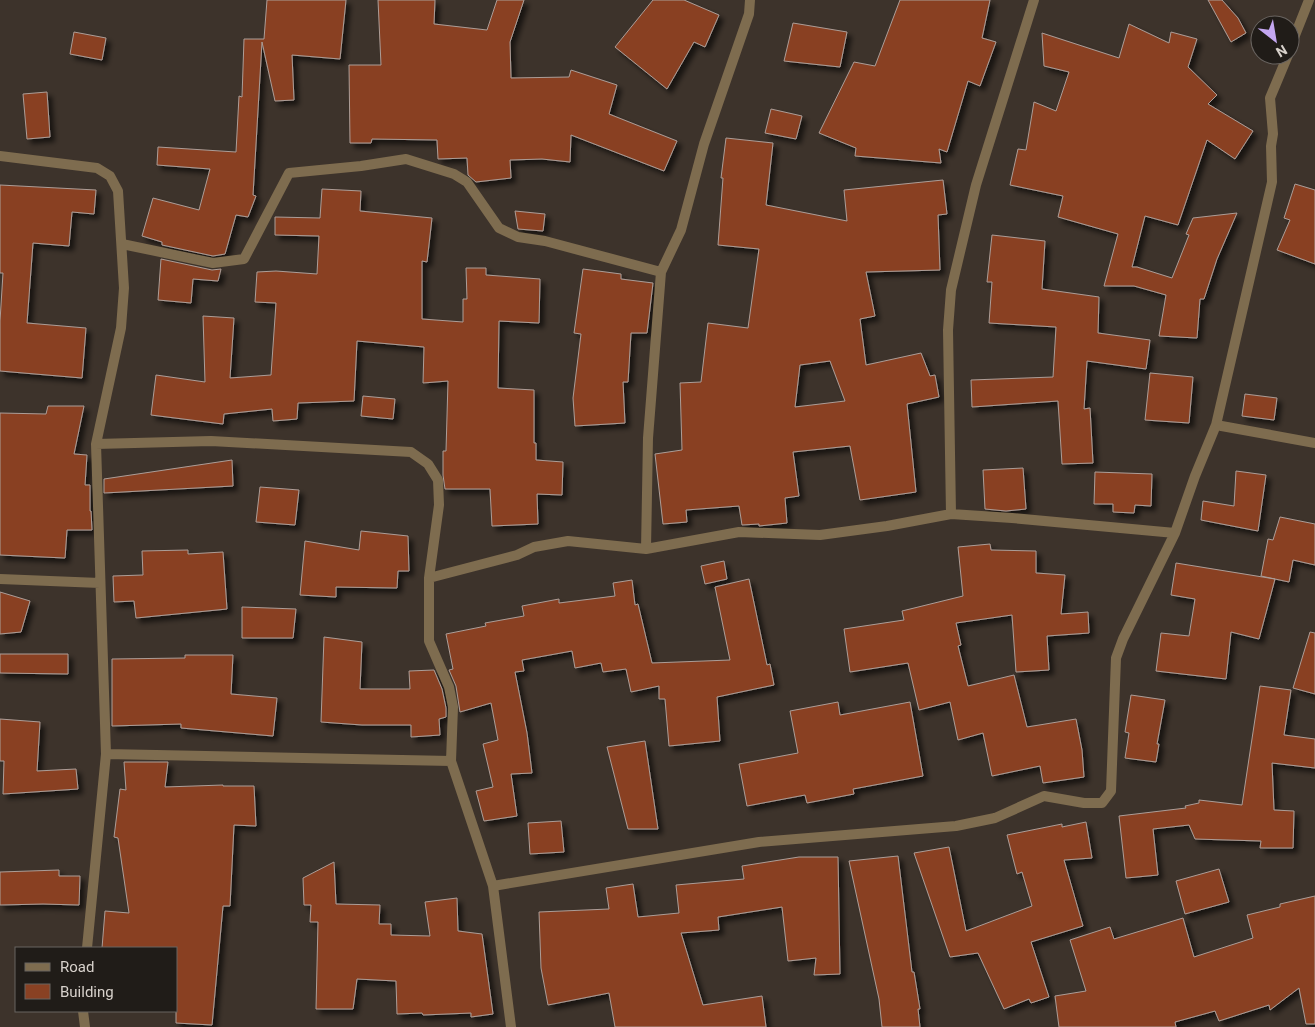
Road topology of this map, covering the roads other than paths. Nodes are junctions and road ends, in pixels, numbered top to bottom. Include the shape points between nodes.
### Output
1 (750, 0) edge
2 (1034, 0) edge
3 (1309, 0) edge
4 (1300, 23) edge
5 (1284, 65) edge
6 (0, 156) edge
7 (122, 244) junction
8 (660, 272) junction
9 (1216, 425) junction
10 (96, 444) junction
11 (1315, 444) edge
12 (951, 514) junction
13 (1175, 533) junction
14 (646, 549) junction
15 (429, 578) junction
16 (0, 579) edge
17 (100, 583) junction
18 (106, 754) junction
19 (451, 761) junction
20 (493, 886) junction
21 (87, 947) edge
22 (83, 1012) edge
23 (85, 1027) edge
24 (512, 1027) edge

1 - 8 street via 749,14 704,144 681,230
2 - 12 street via 976,185 951,290 948,330
3 - 4 street
5 - 9 street via 1270,98 1272,182
6 - 7 street via 97,168 110,176 118,191
7 - 8 street via 213,263 244,259 289,173 406,159 454,174 467,182 499,228 518,237 545,241
7 - 10 street via 124,288 121,328
8 - 14 street via 648,438
9 - 11 street
9 - 13 street
10 - 15 street via 211,441 411,452 428,464 438,480 439,505
10 - 17 street
12 - 13 street
12 - 14 street via 820,535 739,532
13 - 20 street via 1116,658 1111,791 1102,803 1044,796 994,818 956,826 759,842
14 - 15 street via 568,541 534,547
15 - 19 street via 429,641 450,687 453,707
16 - 17 street
17 - 18 street
18 - 19 street
18 - 21 street
19 - 20 street
20 - 24 street
22 - 23 street

